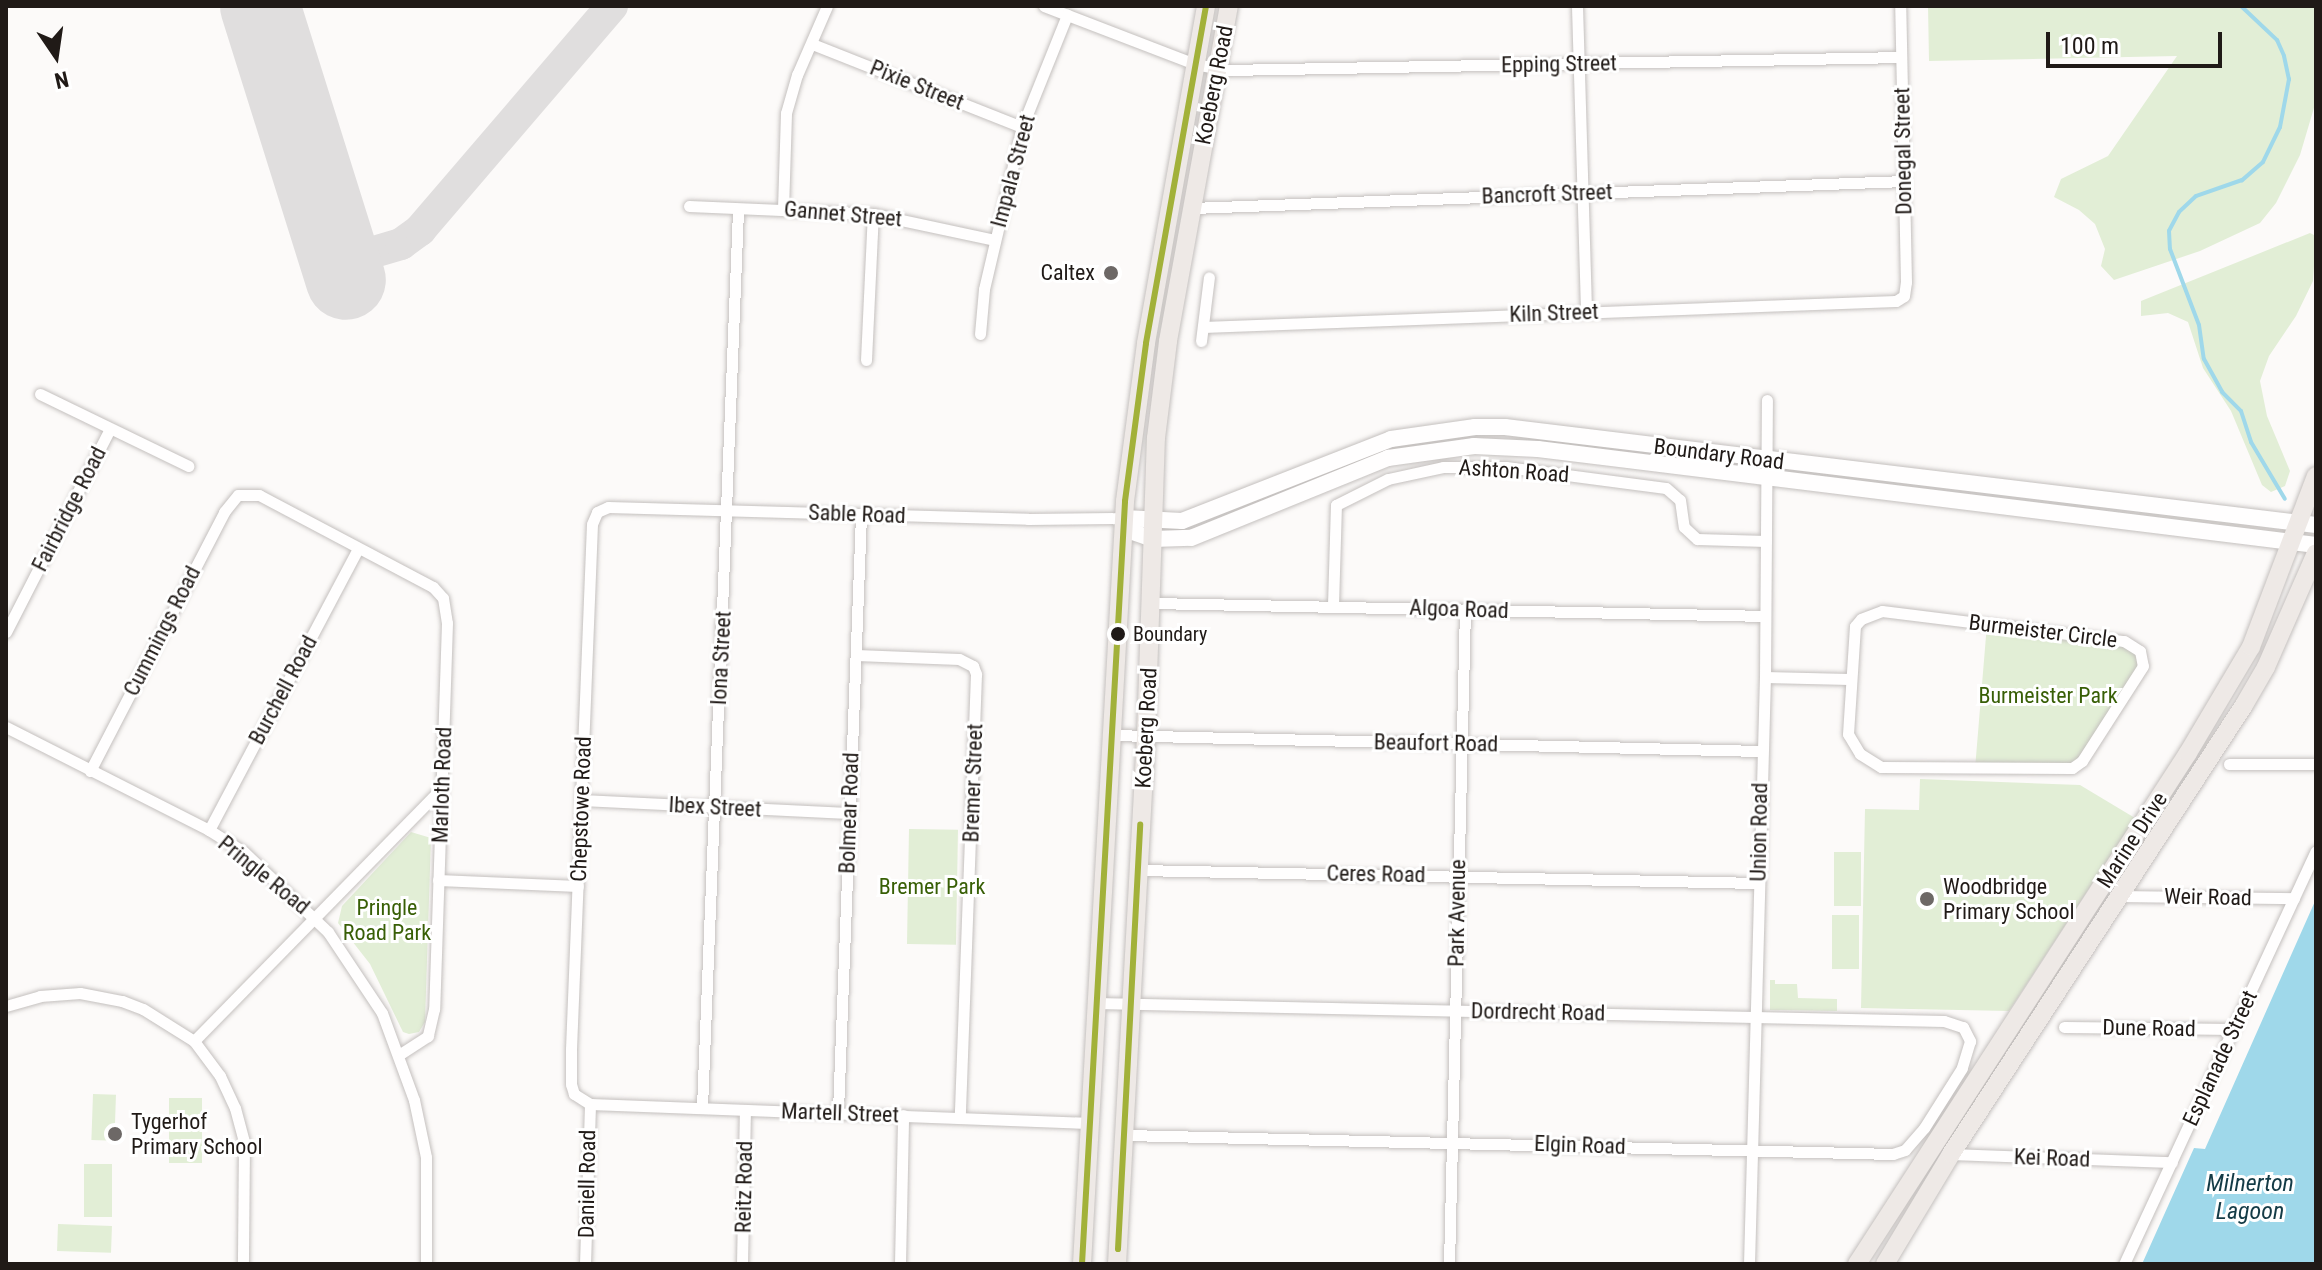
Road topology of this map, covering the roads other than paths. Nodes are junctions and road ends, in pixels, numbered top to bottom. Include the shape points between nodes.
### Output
1 (827, 6) edge
2 (1044, 6) edge
3 (1206, 6) edge
4 (1229, 6) edge
5 (1577, 6) edge
6 (1900, 6) edge
7 (1067, 15) junction
8 (812, 44) junction
9 (1901, 57) junction
10 (1195, 64) junction
11 (1578, 64) junction
12 (1217, 69) junction
13 (1022, 127) junction
14 (1903, 181) junction
15 (1582, 193) junction
16 (689, 206) dead end
17 (1192, 208) junction
18 (738, 209) junction
19 (783, 209) junction
20 (873, 214) junction
21 (994, 240) junction
22 (1209, 277) dead end
23 (1904, 296) joint
24 (1586, 311) junction
25 (1203, 327) junction
26 (980, 334) dead end
27 (1201, 341) dead end
28 (866, 360) dead end
29 (40, 394) dead end
30 (1767, 400) dead end
31 (110, 429) junction
32 (1769, 460) junction
33 (188, 466) dead end
34 (2316, 476) edge
35 (1768, 478) junction
36 (602, 508) joint
37 (727, 509) junction
38 (861, 514) junction
39 (1120, 522) junction
40 (2308, 524) edge
41 (1152, 530) junction
42 (1766, 541) junction
43 (2294, 542) junction
44 (2316, 545) edge
45 (358, 549) junction
46 (2316, 553) edge
47 (1152, 603) junction
48 (1333, 605) junction
49 (1465, 609) junction
50 (1765, 616) junction
51 (6, 632) edge
52 (856, 655) junction
53 (1765, 677) junction
54 (1849, 679) junction
55 (6, 727) edge
56 (1111, 735) junction
57 (1146, 737) junction
58 (1462, 743) junction
59 (1761, 751) junction
60 (2229, 764) dead end
61 (2316, 764) edge
62 (90, 771) junction
63 (442, 788) junction
64 (582, 800) junction
65 (714, 807) junction
66 (848, 813) junction
67 (209, 830) junction
68 (2316, 851) edge
69 (1138, 870) junction
70 (1457, 876) junction
71 (438, 880) junction
72 (1758, 883) junction
73 (578, 886) junction
74 (2122, 896) junction
75 (2294, 898) junction
76 (315, 916) junction
77 (1132, 1002) junction
78 (1096, 1003) junction
79 (6, 1006) edge
80 (1455, 1010) junction
81 (1755, 1018) junction
82 (2064, 1027) dead end
83 (2233, 1029) junction
84 (194, 1041) junction
85 (1970, 1041) joint
86 (400, 1054) junction
87 (590, 1104) junction
88 (702, 1107) junction
89 (745, 1110) junction
90 (838, 1111) junction
91 (903, 1115) junction
92 (960, 1116) junction
93 (1090, 1123) junction
94 (1125, 1135) junction
95 (1452, 1142) junction
96 (1933, 1147) junction
97 (1751, 1150) junction
98 (1951, 1154) junction
99 (2172, 1162) junction
100 (243, 1264) edge
101 (426, 1264) edge
102 (585, 1264) edge
103 (742, 1264) edge
104 (900, 1264) edge
105 (1082, 1264) edge
106 (1117, 1264) edge
107 (1449, 1264) edge
108 (1749, 1264) edge
109 (1857, 1264) edge
110 (1885, 1264) edge
111 (2124, 1264) edge

1 - 8 street
2 - 7 street, Epping Street
3 - 10 main road, Koeberg Road
4 - 12 main road, Koeberg Road
5 - 11 street
6 - 9 street, Donegal Street
7 - 10 street, Epping Street
7 - 13 street, Impala Street
8 - 13 street, Pixie Street
8 - 19 street via 786,113
9 - 11 street, Epping Street
9 - 14 street, Donegal Street
10 - 12 street, Epping Street
10 - 39 main road, Koeberg Road
11 - 12 street, Epping Street
11 - 15 street
12 - 17 main road, Koeberg Road
13 - 21 street, Impala Street
14 - 15 street, Bancroft Street
14 - 23 street, Donegal Street
15 - 17 street, Bancroft Street
15 - 24 street
16 - 18 street, Gannet Street
17 - 41 main road, Koeberg Road via 1157,426
18 - 19 street, Gannet Street
18 - 37 street, Iona Street
19 - 20 street, Gannet Street
20 - 21 street, Gannet Street
20 - 28 street
21 - 26 street, Impala Street
22 - 25 street
23 - 24 street, Kiln Street via 1880,303
24 - 25 street, Kiln Street
25 - 27 street
29 - 31 street
30 - 32 street, Union Road
31 - 33 street
31 - 51 street, Fairbridge Road
32 - 35 street, Union Road
32 - 40 main road, Boundary Road
32 - 41 main road, Boundary Road via 1505,427 1451,428 1364,448
34 - 40 main road, Marine Drive
35 - 41 main road, Boundary Road via 1538,449 1450,447 1363,467 1197,536
35 - 42 street, Union Road
35 - 43 main road, Boundary Road
36 - 37 street, Sable Road
36 - 64 street, Chepstowe Road via 592,524
37 - 38 street, Sable Road
37 - 65 street, Iona Street
38 - 39 street, Sable Road
38 - 52 street, Bolmear Road
39 - 41 main road
39 - 56 main road, Koeberg Road
40 - 43 main road, Marine Drive
41 - 47 main road, Koeberg Road
42 - 48 street, Ashton Road via 1697,539 1684,527 1680,500 1666,488 1506,467 1443,467 1388,479 1336,505
42 - 50 street, Union Road
43 - 44 main road, Boundary Road
43 - 96 main road, Marine Drive via 2251,647 2188,753
45 - 62 street, Cummings Road via 259,495 238,495 228,504
45 - 63 street, Marloth Road via 433,587 443,598 447,623
45 - 67 street, Burchell Road
46 - 74 main road, Marine Drive via 2250,694
47 - 48 street, Algoa Road
47 - 57 main road, Koeberg Road
48 - 49 street, Algoa Road
49 - 50 street, Algoa Road
49 - 58 street, Park Avenue
50 - 53 street, Union Road
52 - 66 street, Bolmear Road
52 - 92 street, Bremer Street via 959,659 973,666 976,674
53 - 54 street
53 - 59 street, Union Road
54 - 54 street, Burmeister Circle via 1848,734 1868,762 1881,767 2059,770 2082,761 2144,661 2140,651 2124,641 1882,611 1855,626
55 - 62 street, Pringle Road
56 - 57 street, Beaufort Road
56 - 78 main road, Koeberg Road
57 - 58 street, Beaufort Road
57 - 69 main road, Koeberg Road
58 - 59 street, Beaufort Road
58 - 70 street, Park Avenue
59 - 72 street, Union Road
60 - 61 street
62 - 67 street, Pringle Road
63 - 71 street, Marloth Road
63 - 76 street
64 - 65 street, Ibex Street
64 - 73 street, Chepstowe Road
65 - 66 street, Ibex Street
65 - 88 street, Iona Street
66 - 90 street, Bolmear Road
67 - 76 street, Pringle Road via 244,852
68 - 75 street, Esplanade Street
69 - 70 street, Ceres Road
69 - 77 main road, Koeberg Road
70 - 72 street, Ceres Road
70 - 80 street, Park Avenue
71 - 73 street
71 - 86 street, Marloth Road via 432,1031
72 - 81 street, Union Road
73 - 87 street, Chepstowe Road via 571,1084 580,1101
74 - 75 street, Weir Road
74 - 98 main road, Marine Drive
75 - 83 street, Esplanade Street
76 - 84 street
76 - 86 street, Pringle Road via 363,980
77 - 78 street, Dordrecht Road
77 - 80 street, Dordrecht Road
77 - 94 main road, Koeberg Road
78 - 93 main road, Koeberg Road
79 - 84 street via 80,993 143,1009
80 - 81 street, Dordrecht Road
80 - 95 street, Park Avenue
81 - 85 street, Dordrecht Road via 1951,1021 1963,1027
81 - 97 street, Union Road
82 - 83 street, Dune Road
83 - 99 street, Esplanade Street
84 - 100 street via 220,1076 244,1142
85 - 97 street, Elgin Road via 1962,1068 1905,1150 1883,1155
86 - 101 street, Pringle Road via 426,1157
87 - 88 street, Martell Street
87 - 102 street, Daniell Road
88 - 89 street, Martell Street
89 - 90 street, Martell Street
89 - 103 street, Reitz Road
90 - 91 street, Martell Street
91 - 92 street, Martell Street
91 - 104 street
92 - 93 street, Martell Street
93 - 105 main road, Koeberg Road
94 - 95 street, Elgin Road
94 - 106 main road, Koeberg Road
95 - 97 street, Elgin Road
95 - 107 street, Park Avenue
96 - 98 street, Kei Road
96 - 109 main road, Marine Drive
97 - 108 street, Union Road
98 - 99 street, Kei Road
98 - 110 main road, Marine Drive
99 - 111 street, Esplanade Street

